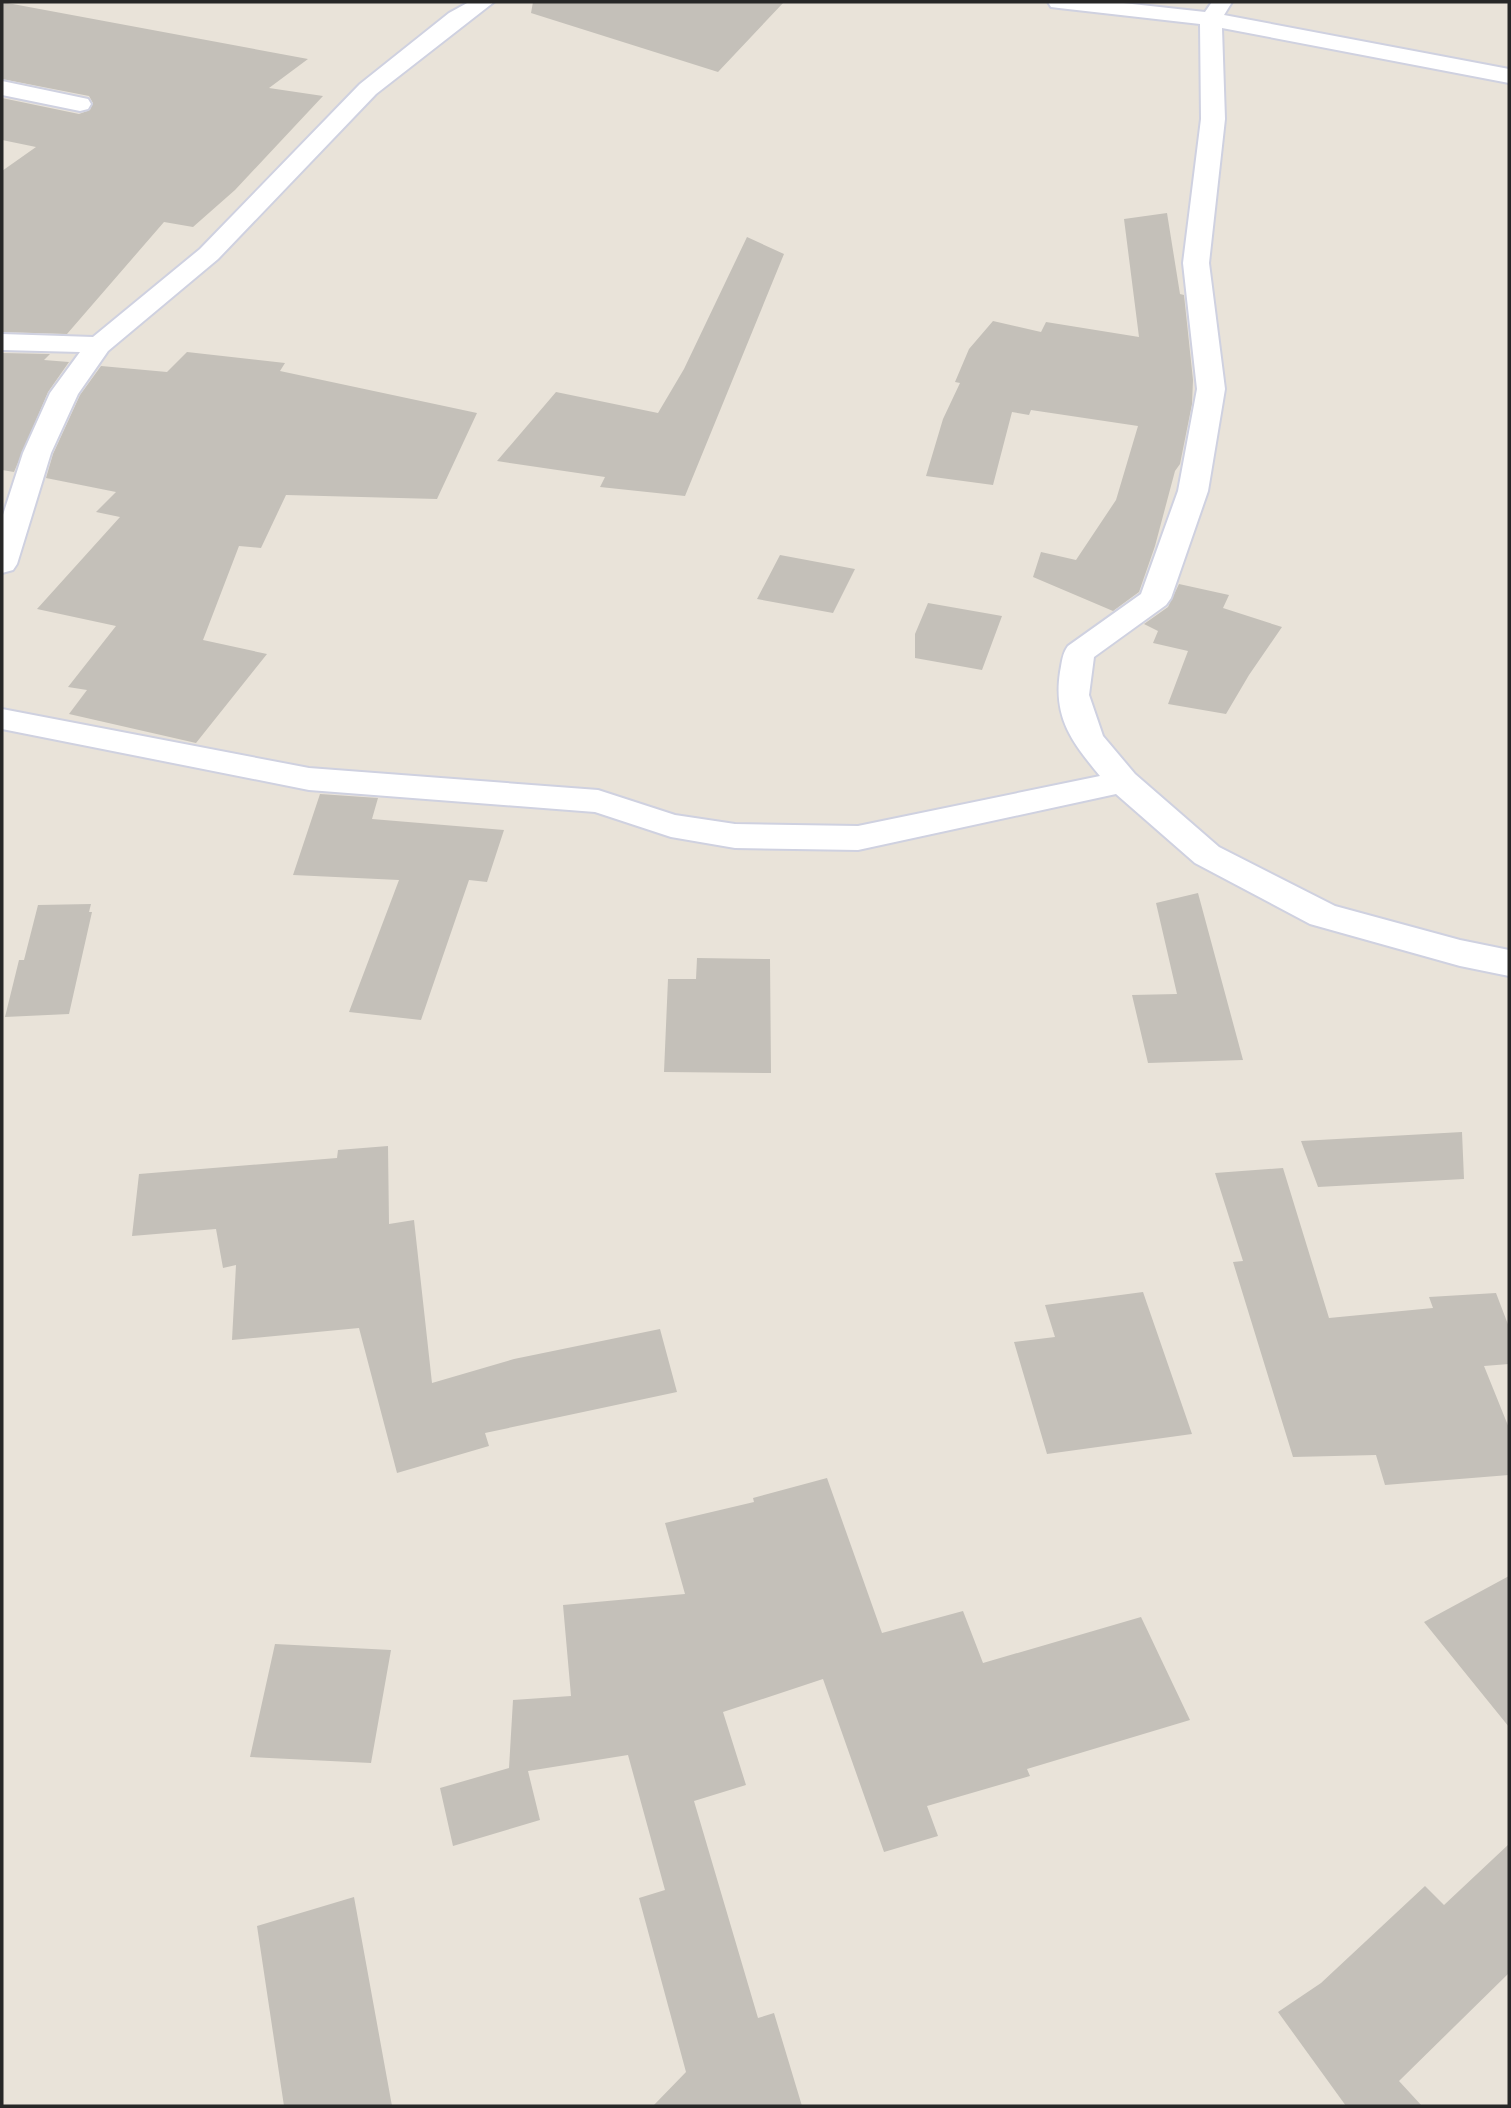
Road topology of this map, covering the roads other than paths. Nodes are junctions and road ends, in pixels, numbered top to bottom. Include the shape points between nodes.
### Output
1 (483, 2) edge
2 (1059, 2) edge
3 (1216, 11) edge
4 (1509, 76) edge
5 (2, 88) edge
6 (80, 104) dead end
7 (2, 342) edge
8 (99, 345) junction
9 (2, 564) edge
10 (2, 719) edge
11 (1123, 782) junction
12 (1509, 963) edge

1 - 8 street via 368,89 209,254
2 - 3 street
3 - 4 street
3 - 11 street via 1213,119 1196,263 1212,389 1193,491 1155,598 1079,653 1073,695 1087,739
5 - 6 street
7 - 8 street
8 - 9 street via 64,393 37,453
10 - 11 street via 309,779 598,801 671,826 735,836 858,838
11 - 12 street via 1207,855 1323,915

